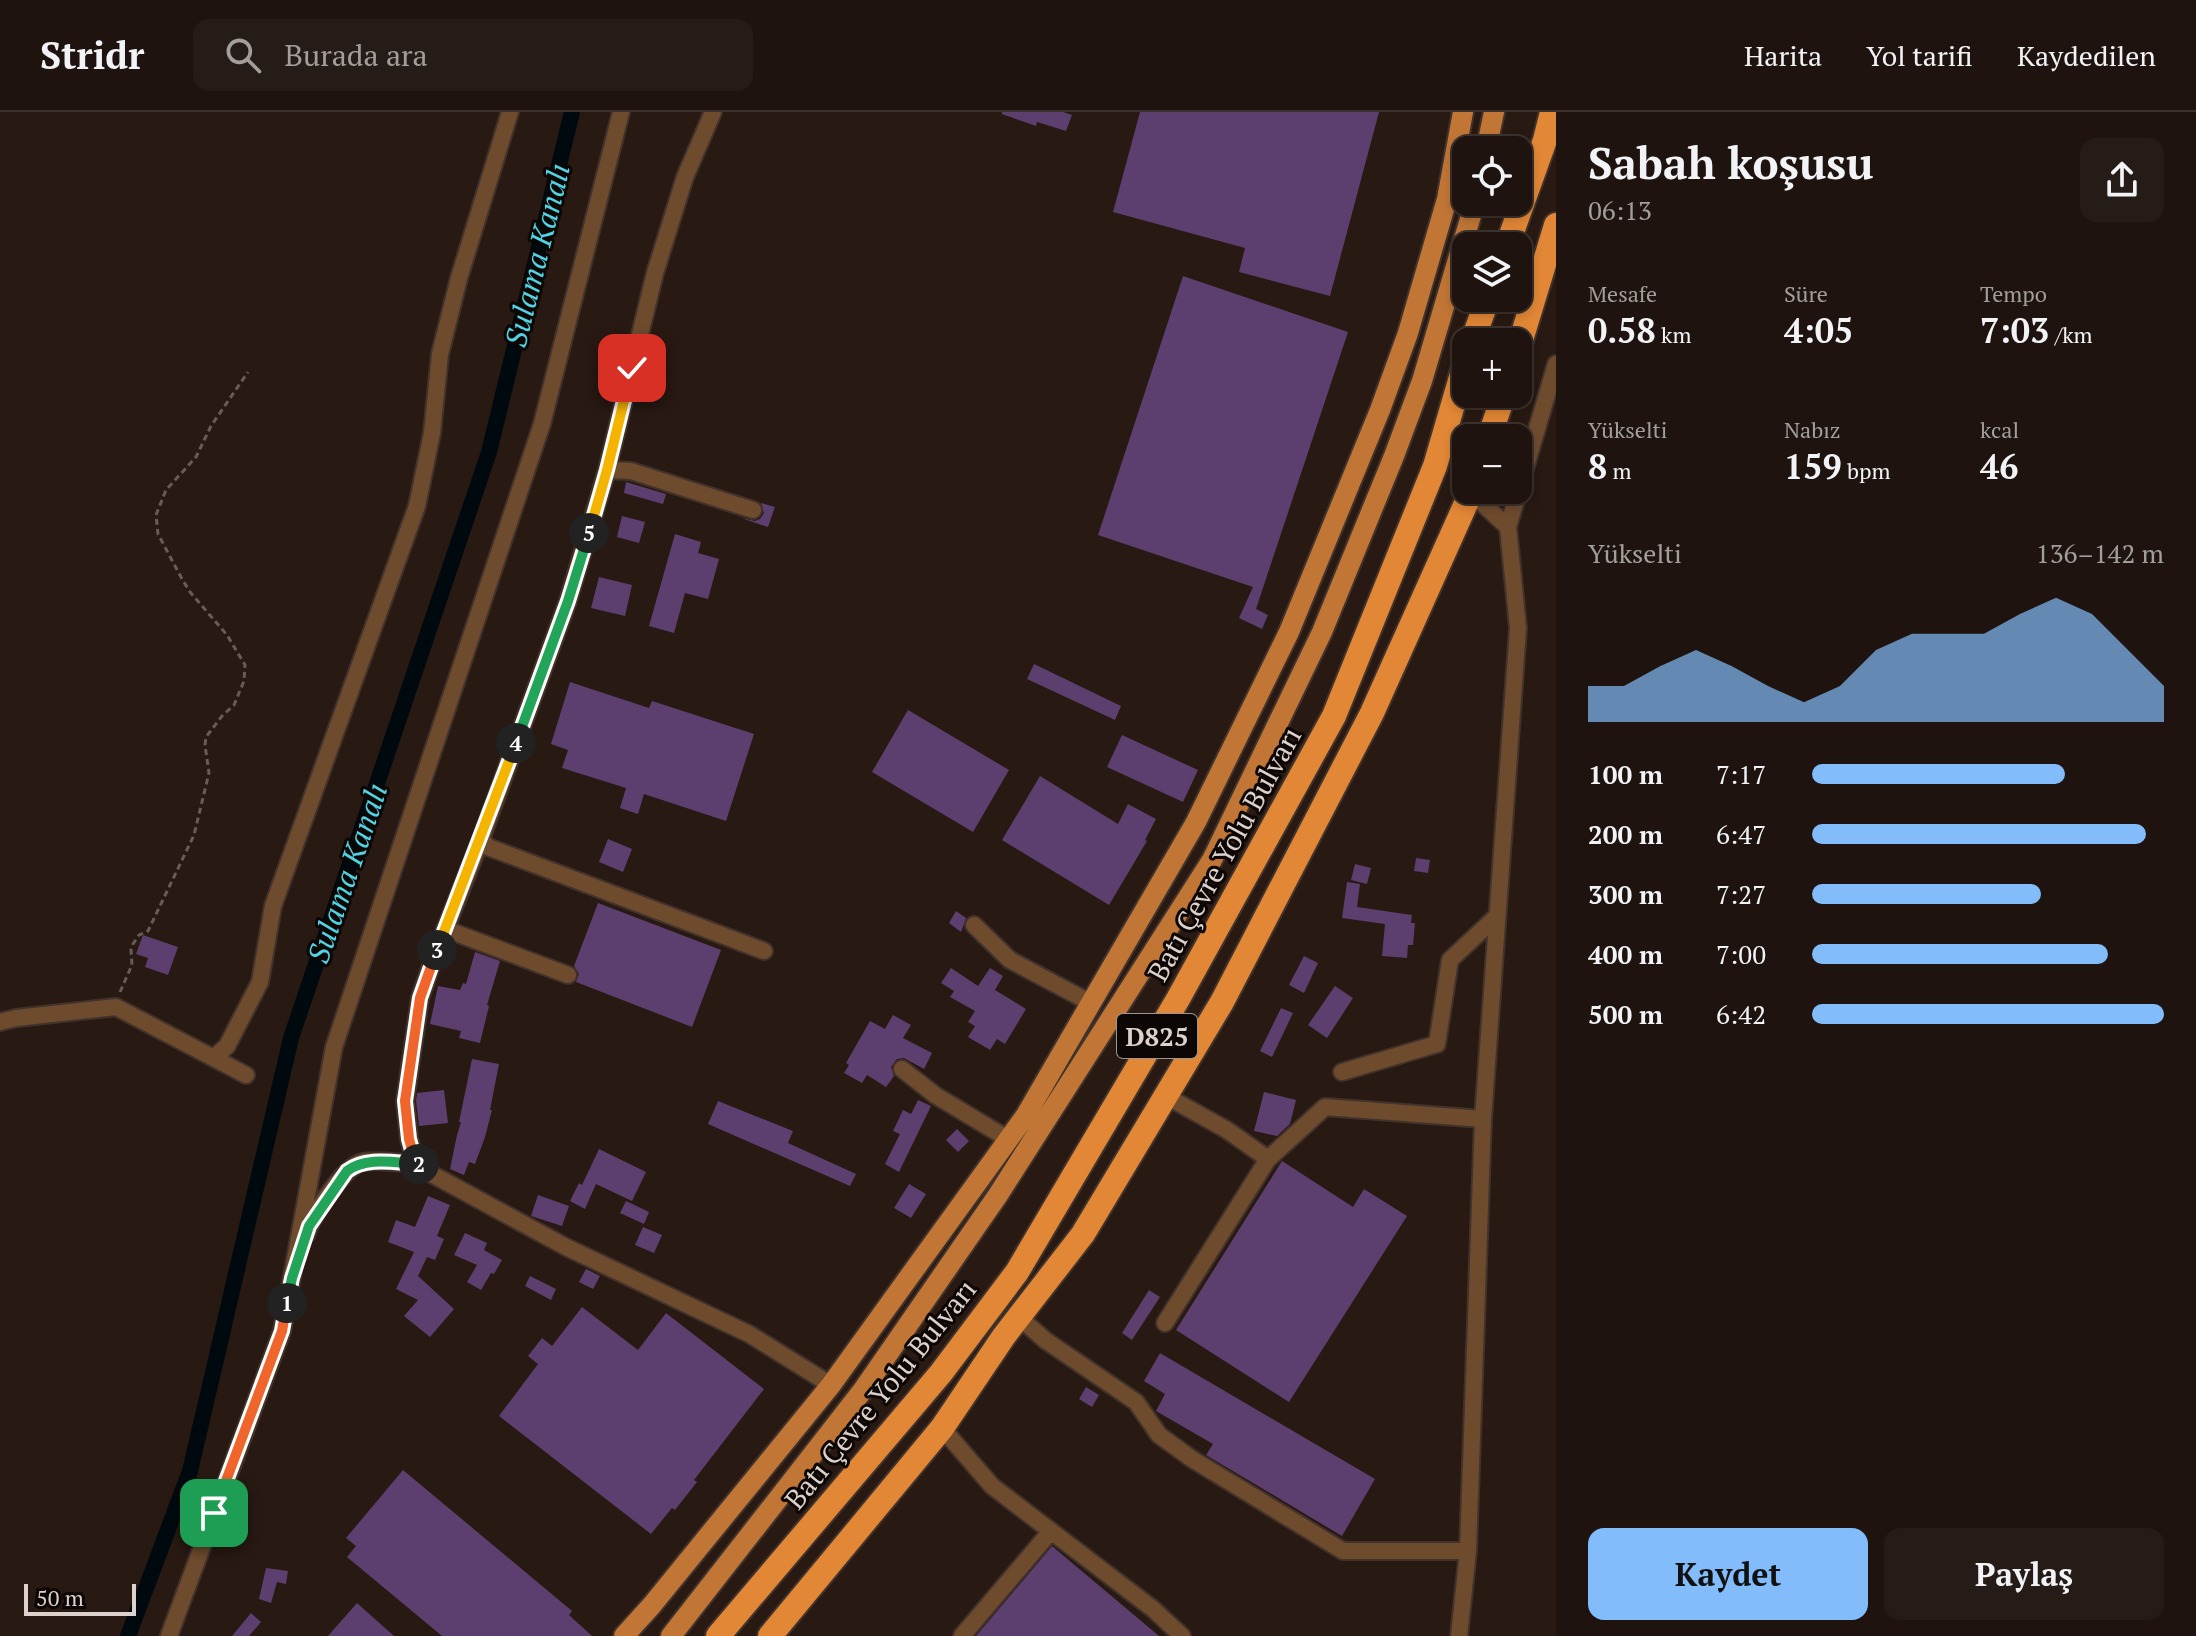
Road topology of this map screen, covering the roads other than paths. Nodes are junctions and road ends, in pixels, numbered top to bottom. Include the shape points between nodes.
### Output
1 (510, 112) edge
2 (621, 112) edge
3 (713, 112) edge
4 (1463, 112) edge
5 (1494, 112) edge
6 (1552, 112) edge
7 (1489, 136) edge
8 (1471, 216) edge
9 (1556, 225) edge
10 (1512, 232) edge
11 (1525, 328) edge
12 (1556, 364) edge
13 (1452, 408) edge
14 (607, 470) junction
15 (1467, 504) edge
16 (1484, 504) edge
17 (753, 510) dead end
18 (1508, 527) junction
19 (481, 839) junction
20 (1497, 916) junction
21 (974, 925) dead end
22 (445, 929) junction
23 (764, 951) dead end
24 (568, 975) dead end
25 (1091, 1003) junction
26 (0, 1022) edge
27 (214, 1058) junction
28 (902, 1069) dead end
29 (1342, 1072) dead end
30 (246, 1075) dead end
31 (1166, 1096) junction
32 (1483, 1119) junction
33 (1008, 1139) junction
34 (1268, 1159) junction
35 (420, 1164) junction
36 (292, 1278) junction
37 (1019, 1317) junction
38 (1165, 1323) dead end
39 (831, 1385) junction
40 (942, 1428) junction
41 (1051, 1531) junction
42 (1468, 1551) junction
43 (169, 1636) edge
44 (624, 1636) edge
45 (671, 1636) edge
46 (718, 1636) edge
47 (770, 1636) edge
48 (962, 1636) edge
49 (1182, 1636) edge
50 (1459, 1636) edge

1 - 27 street via 440,354 417,506 273,906 260,982 227,1046
2 - 36 street via 542,424 334,1047
3 - 14 street via 685,177 655,273
4 - 25 main road via 1447,199 1408,333 1289,632 1196,822
5 - 7 main road
6 - 10 highway
8 - 45 main road via 1394,456 1322,632 1212,860 998,1195 869,1382
9 - 11 highway
12 - 18 street
13 - 46 highway, Batı Çevre Yolu Bulvarı / D825 via 1435,466 1334,716 1178,999 1017,1272 941,1373
14 - 17 street via 631,471
14 - 19 street via 568,601
15 - 31 highway, D825 via 1372,713 1222,1002
16 - 18 street
18 - 20 street via 1518,628
19 - 22 street
19 - 23 street via 488,847
20 - 29 street via 1450,960 1437,1044
20 - 32 street
21 - 25 street via 1010,960
22 - 24 street
22 - 35 street via 420,998 405,1101 409,1139
25 - 33 main road
26 - 27 street via 116,1007
27 - 30 street
28 - 33 street
31 - 34 street
31 - 37 highway, D825 via 1083,1234
32 - 34 street via 1325,1107
32 - 42 street
33 - 39 main road
34 - 38 street
35 - 36 street via 367,1161 347,1171 309,1226
35 - 39 street via 566,1247 749,1334
36 - 43 street via 282,1331
37 - 40 highway, D825
37 - 42 street via 1136,1402 1159,1435 1192,1459 1343,1551
39 - 44 main road
40 - 41 street via 992,1486
40 - 47 highway, D825
41 - 48 street
41 - 49 street
42 - 50 street

